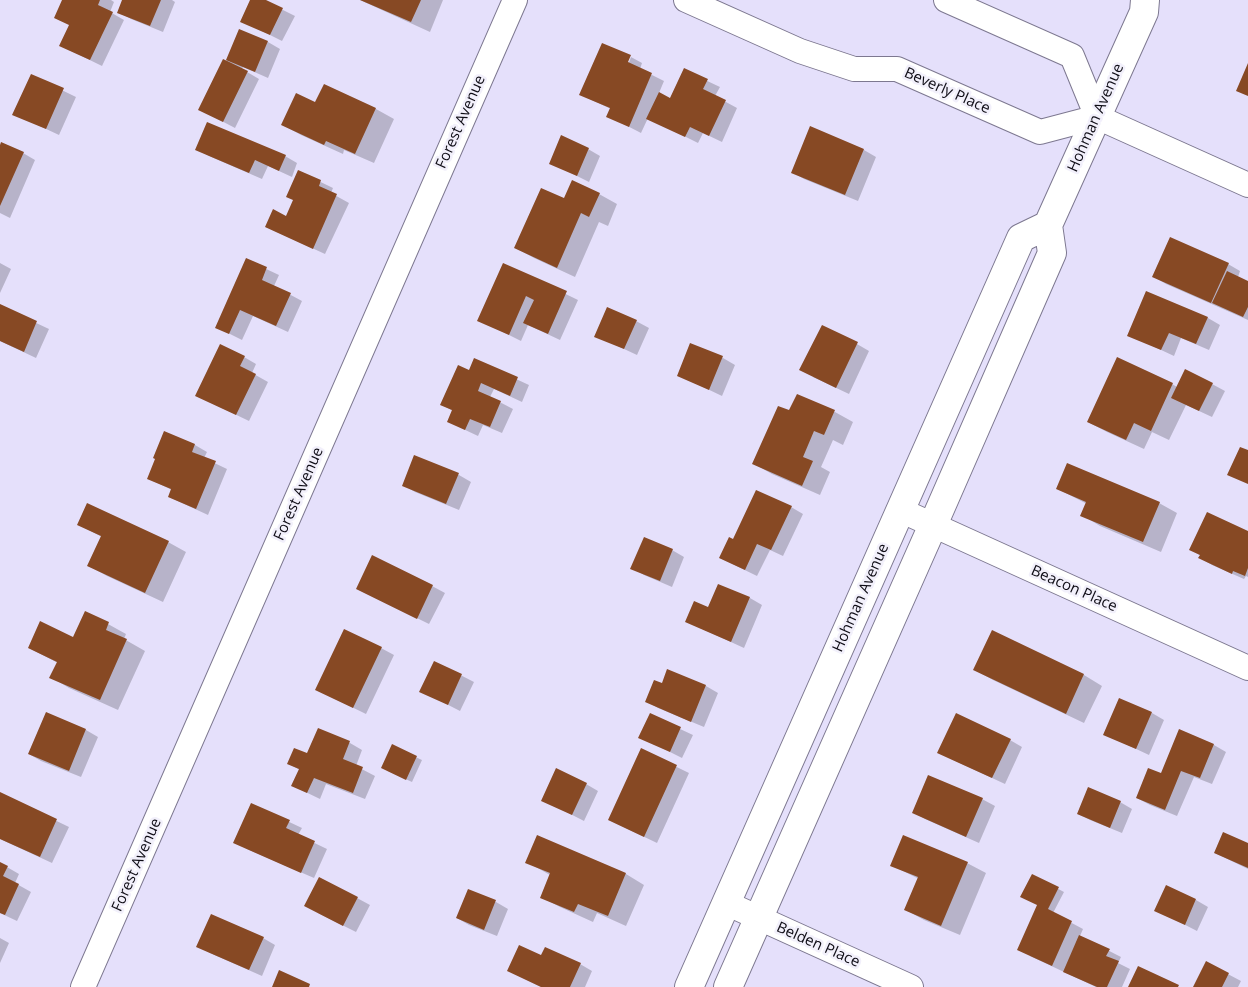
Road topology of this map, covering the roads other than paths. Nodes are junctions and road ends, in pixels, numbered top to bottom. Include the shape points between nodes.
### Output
1 (515, 0) edge
2 (686, 0) edge
3 (946, 0) edge
4 (1149, 4) edge
5 (1097, 117) junction
6 (1248, 185) edge
7 (1048, 225) junction
8 (900, 510) junction
9 (933, 525) junction
10 (1248, 668) edge
11 (726, 903) junction
12 (759, 918) junction
13 (83, 987) edge
14 (689, 987) edge
15 (728, 987) edge
16 (911, 987) edge

1 - 13 street, Forest Avenue
2 - 5 street, Beverly Place via 800,51 854,70 897,68 1040,132
3 - 5 street via 1072,56
4 - 5 main road, Hohman Avenue
5 - 6 street
5 - 7 main road, Hohman Avenue
7 - 8 main road, Hohman Avenue via 1020,238
7 - 9 main road via 1052,253
8 - 9 street, Beacon Place
8 - 11 main road, Hohman Avenue
9 - 10 street, Beacon Place
9 - 12 main road
11 - 12 street, Belden Place
11 - 14 main road, Hohman Avenue
12 - 15 main road
12 - 16 street, Belden Place

